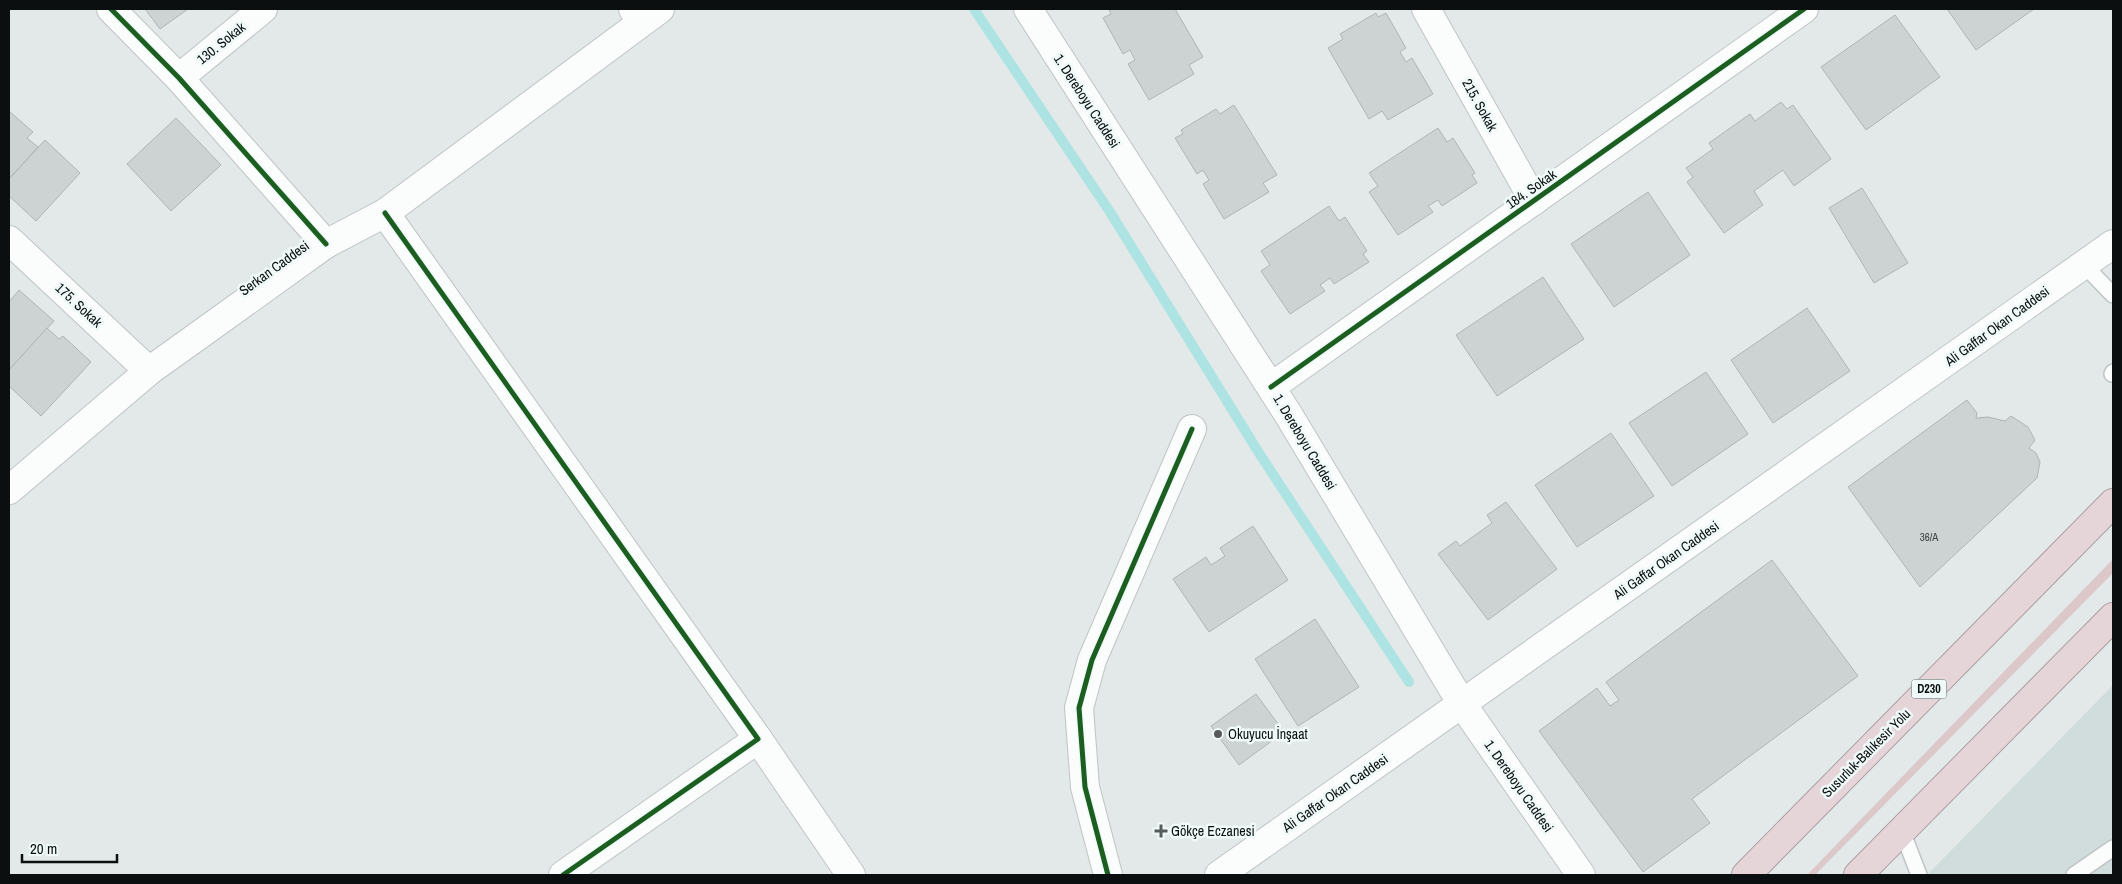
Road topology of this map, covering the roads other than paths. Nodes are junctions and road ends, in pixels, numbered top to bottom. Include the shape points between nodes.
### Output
1 (111, 9) edge
2 (263, 9) edge
3 (1028, 9) edge
4 (1426, 9) edge
5 (1804, 9) edge
6 (645, 13) edge
7 (179, 78) junction
8 (1534, 201) junction
9 (385, 214) junction
10 (9, 240) edge
11 (326, 244) junction
12 (2113, 244) edge
13 (2084, 265) junction
14 (2113, 295) edge
15 (149, 371) junction
16 (1271, 387) junction
17 (1192, 430) dead end
18 (9, 490) edge
19 (2113, 503) edge
20 (2113, 617) edge
21 (1462, 704) junction
22 (758, 739) junction
23 (1902, 831) junction
24 (2113, 848) edge
25 (563, 875) edge
26 (851, 875) edge
27 (1108, 875) edge
28 (1219, 875) edge
29 (1582, 875) edge
30 (1746, 875) edge
31 (1858, 875) edge
32 (1919, 875) edge
33 (2074, 875) edge

1 - 7 street
2 - 7 street, 130. Sokak
3 - 16 street, 1. Dereboyu Caddesi
4 - 8 street, 215. Sokak
5 - 8 street, 184. Sokak
6 - 9 street, Serkan Caddesi
7 - 11 street
8 - 16 street, 184. Sokak
9 - 11 street, Serkan Caddesi
9 - 22 street
10 - 15 street, 175. Sokak
11 - 15 street, Serkan Caddesi
12 - 13 street, Ali Gaffar Okan Caddesi
13 - 14 lane
13 - 21 street, Ali Gaffar Okan Caddesi
15 - 18 street, Serkan Caddesi
16 - 21 street, 1. Dereboyu Caddesi
17 - 27 street via 1092,660 1079,708 1085,786
19 - 30 highway, Susurluk-Balıkesir Yolu / D230
20 - 23 highway
21 - 28 street, Ali Gaffar Okan Caddesi
21 - 29 street, 1. Dereboyu Caddesi
22 - 25 street
22 - 26 street
23 - 31 highway
23 - 32 lane
24 - 33 lane

